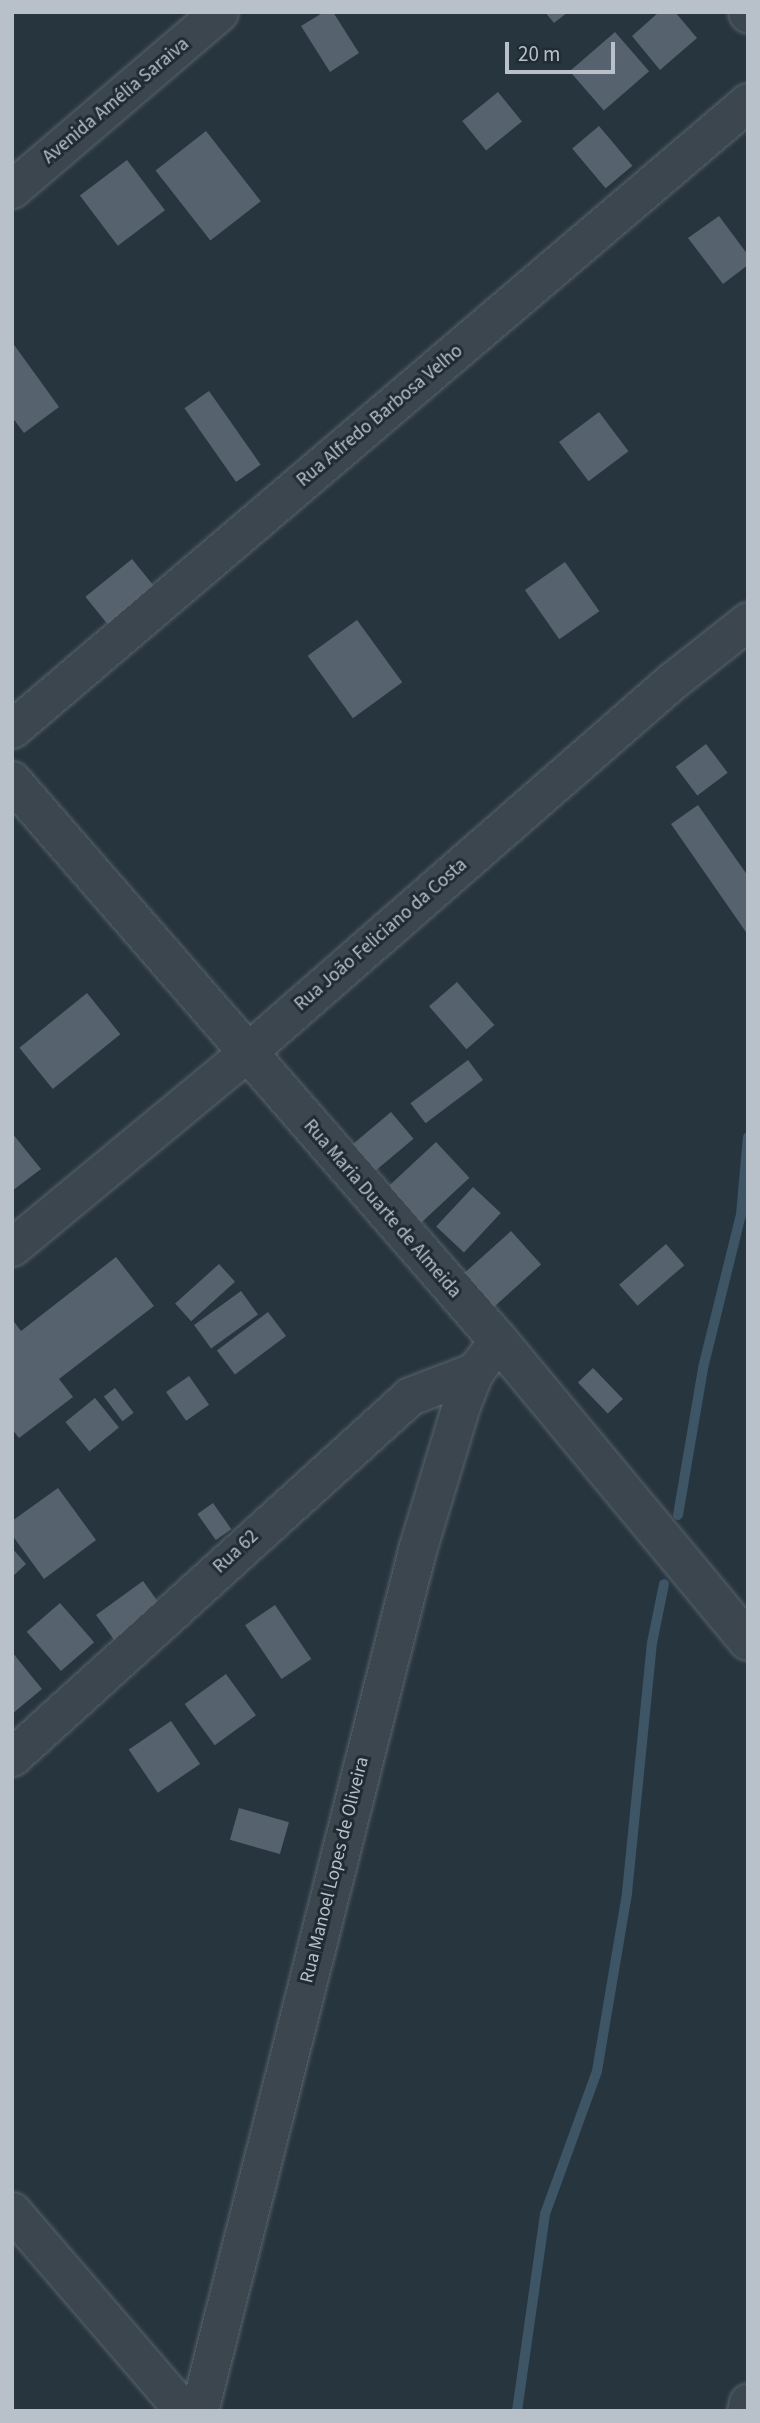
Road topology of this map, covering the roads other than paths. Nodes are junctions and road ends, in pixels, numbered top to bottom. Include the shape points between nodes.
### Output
1 (219, 12) edge
2 (748, 102) edge
3 (12, 189) edge
4 (748, 621) edge
5 (12, 729) edge
6 (12, 781) edge
7 (245, 1054) junction
8 (12, 1247) edge
9 (498, 1340) junction
10 (475, 1371) junction
11 (748, 1641) edge
12 (12, 1758) edge
13 (12, 2211) edge
14 (748, 2402) edge
15 (184, 2411) edge
16 (199, 2411) edge
17 (746, 2411) edge

1 - 3 street, Avenida Amélia Saraiva
2 - 5 street, Rua Alfredo Barbosa Velho
4 - 7 street, Rua João Feliciano da Costa via 671,681
6 - 7 street, Rua Maria Duarte de Almeida
7 - 8 street, Rua João Feliciano da Costa
7 - 9 street, Rua Maria Duarte de Almeida
9 - 10 street, Rua Manoel Lopes de Oliveira
9 - 11 street, Rua Maria Duarte de Almeida
10 - 12 street, Rua 62 via 410,1396
10 - 16 street, Rua Manoel Lopes de Oliveira via 416,1550
13 - 15 street
14 - 17 street

